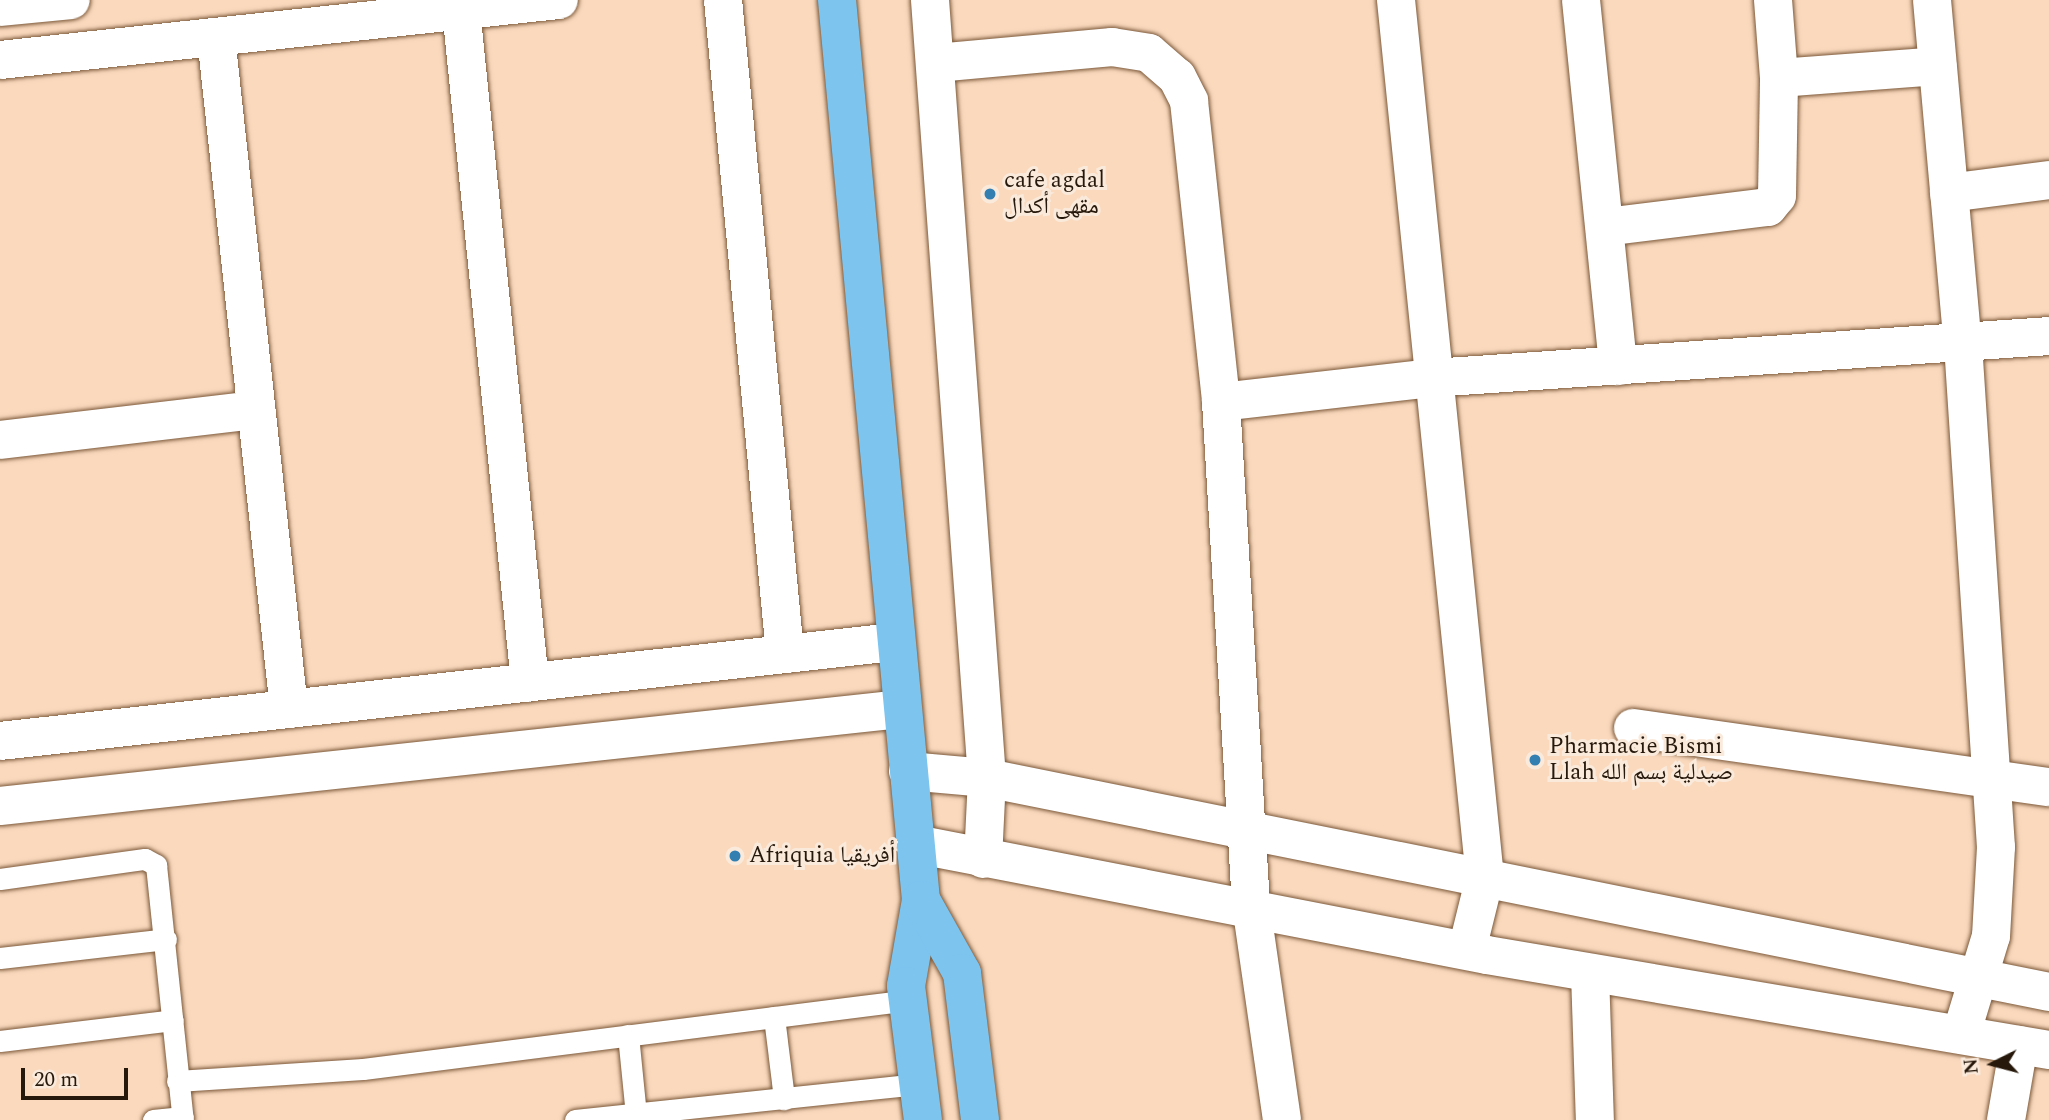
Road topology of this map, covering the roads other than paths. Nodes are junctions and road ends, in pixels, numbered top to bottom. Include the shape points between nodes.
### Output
1 (71, 0) edge
2 (559, 0) edge
3 (723, 0) edge
4 (837, 0) edge
5 (930, 0) edge
6 (1396, 0) edge
7 (1581, 0) edge
8 (1773, 0) edge
9 (1931, 0) edge
10 (0, 7) edge
11 (461, 10) junction
12 (216, 37) junction
13 (0, 60) edge
14 (936, 63) junction
15 (1938, 66) junction
16 (1779, 78) junction
17 (2049, 180) edge
18 (1949, 193) junction
19 (1605, 227) junction
20 (2049, 336) edge
21 (1963, 344) junction
22 (1618, 366) junction
23 (1432, 378) junction
24 (1222, 402) junction
25 (256, 410) junction
26 (0, 440) edge
27 (894, 642) junction
28 (785, 654) junction
29 (530, 682) junction
30 (289, 709) junction
31 (900, 709) junction
32 (1633, 728) dead end
33 (0, 741) edge
34 (908, 771) junction
35 (1991, 777) junction
36 (987, 778) junction
37 (2049, 787) edge
38 (0, 806) edge
39 (1246, 830) junction
40 (915, 844) junction
41 (983, 859) junction
42 (1485, 877) junction
43 (0, 879) edge
44 (921, 900) junction
45 (1251, 905) junction
46 (166, 939) junction
47 (1467, 950) junction
48 (0, 958) edge
49 (1590, 972) junction
50 (1981, 979) junction
51 (2049, 992) edge
52 (908, 1000) junction
53 (774, 1017) junction
54 (173, 1020) junction
55 (628, 1035) junction
56 (1961, 1035) junction
57 (0, 1041) edge
58 (2034, 1047) edge
59 (177, 1081) junction
60 (784, 1099) junction
61 (921, 1102) edge
62 (636, 1115) junction
63 (183, 1118) edge
64 (153, 1120) edge
65 (575, 1120) edge
66 (980, 1120) edge
67 (1282, 1120) edge
68 (1595, 1120) edge
69 (2006, 1120) edge

1 - 10 street
2 - 11 street
3 - 28 street
4 - 27 main road
5 - 14 street
6 - 23 street
7 - 19 street
8 - 16 street
9 - 15 street
11 - 12 street
11 - 29 street
12 - 13 street
12 - 25 street
14 - 24 street via 1112,47 1149,54 1177,77 1189,101
14 - 36 street
15 - 16 street
15 - 18 street
16 - 19 street via 1777,196 1768,207
17 - 18 street
18 - 21 street
19 - 22 street
20 - 21 street
21 - 22 street
21 - 35 street
22 - 23 street
23 - 24 street
23 - 42 street
24 - 39 street
25 - 26 street
25 - 30 street
27 - 28 street
27 - 31 main road
28 - 29 street
29 - 30 street
30 - 33 street
31 - 34 main road
31 - 38 street
32 - 35 street
34 - 36 street
34 - 40 main road
35 - 37 street
35 - 50 street via 1996,892
36 - 39 street
36 - 41 street
39 - 42 street
39 - 45 street
40 - 41 street
40 - 44 main road
41 - 45 street
42 - 47 street
42 - 50 street
43 - 46 lane via 145,859 156,865
44 - 52 main road
44 - 66 main road via 962,973
45 - 47 street
45 - 67 street
46 - 48 lane
46 - 54 lane
47 - 49 street
49 - 56 street
49 - 68 street
50 - 51 street
50 - 56 street
52 - 53 lane
52 - 61 main road
53 - 55 lane
53 - 60 lane
54 - 57 lane
54 - 59 lane
55 - 59 lane via 363,1069
55 - 62 lane
56 - 58 street
58 - 69 street
59 - 63 lane
60 - 61 lane
60 - 62 lane
62 - 65 lane
63 - 64 lane

